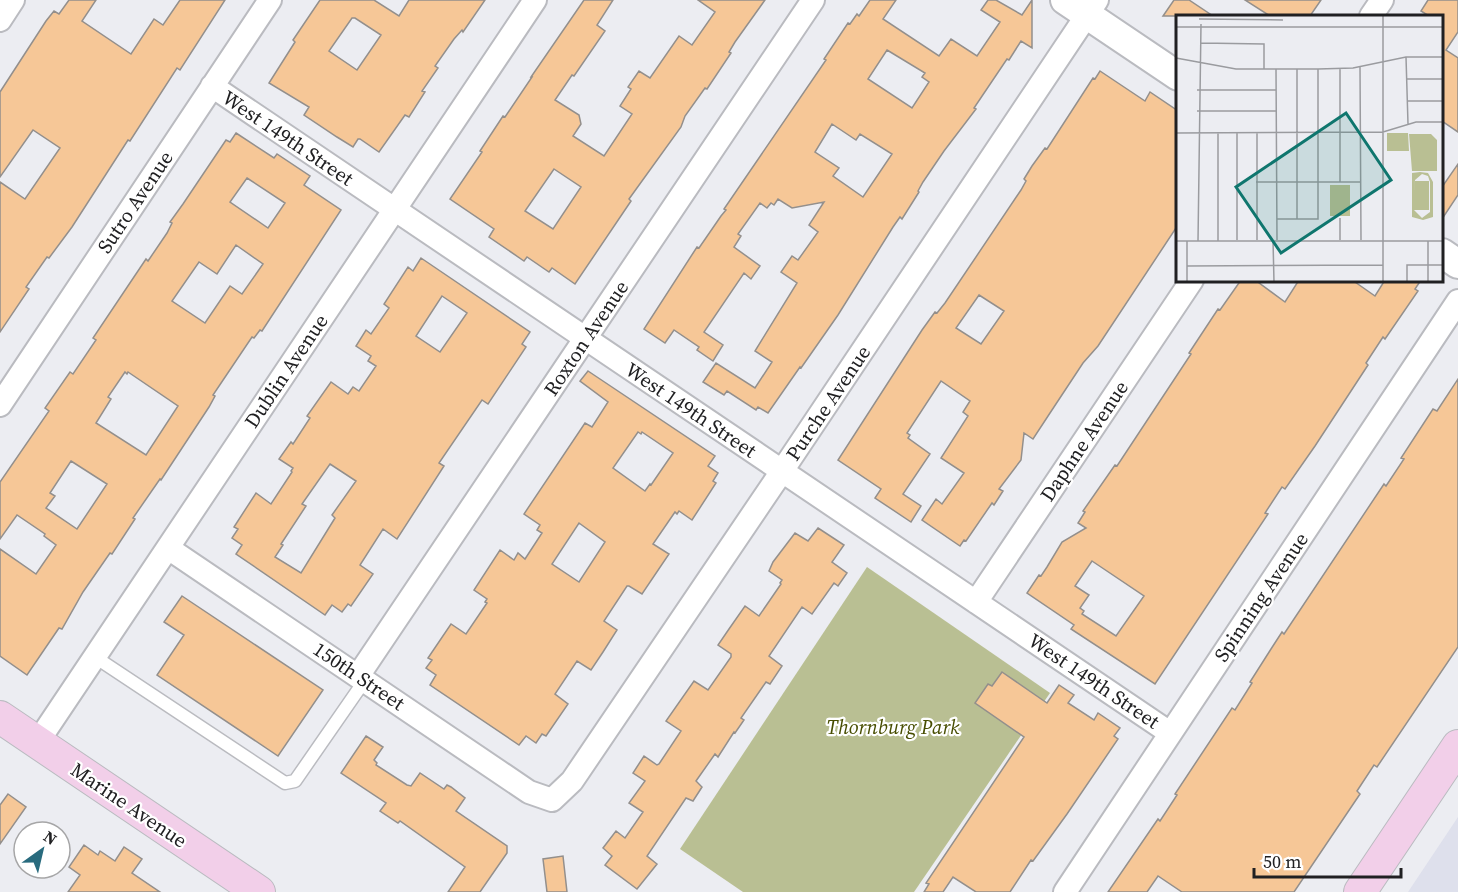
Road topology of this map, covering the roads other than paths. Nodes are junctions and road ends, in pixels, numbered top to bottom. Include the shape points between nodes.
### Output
1 (13, 0) edge
2 (270, 0) edge
3 (535, 0) edge
4 (813, 0) edge
5 (1382, 0) edge
6 (1083, 5) edge
7 (1372, 15) edge
8 (0, 20) edge
9 (1176, 75) edge
10 (212, 86) junction
11 (395, 210) junction
12 (1443, 254) edge
13 (1458, 264) edge
14 (1191, 282) edge
15 (1458, 301) edge
16 (585, 338) junction
17 (0, 405) edge
18 (782, 471) junction
19 (168, 548) junction
20 (976, 602) junction
21 (94, 657) junction
22 (361, 678) junction
23 (3, 725) edge
24 (1170, 733) junction
25 (38, 743) junction
26 (1458, 746) edge
27 (552, 800) joint
28 (259, 892) edge
29 (1065, 892) edge
30 (1360, 892) edge

1 - 8 street
2 - 10 street, Sutro Avenue
3 - 11 street, Dublin Avenue
4 - 16 street, Roxton Avenue
5 - 7 street
6 - 9 street
6 - 18 street, Purche Avenue
10 - 11 street, West 149th Street
10 - 17 street, Sutro Avenue
11 - 16 street, West 149th Street
11 - 19 street, Dublin Avenue
12 - 13 street
14 - 20 street, Daphne Avenue
15 - 24 street, Spinning Avenue
16 - 18 street, West 149th Street
16 - 22 street, Roxton Avenue
18 - 20 street, West 149th Street
18 - 27 street, Purche Avenue via 572,781
19 - 21 street, Dublin Avenue
19 - 22 street, 150th Street
20 - 24 street, West 149th Street
21 - 22 lane via 285,783 295,780
21 - 25 street, Dublin Avenue
22 - 27 street, 150th Street via 529,792
23 - 25 main road, Marine Avenue
24 - 29 street, Spinning Avenue
25 - 28 main road, Marine Avenue
26 - 30 main road

